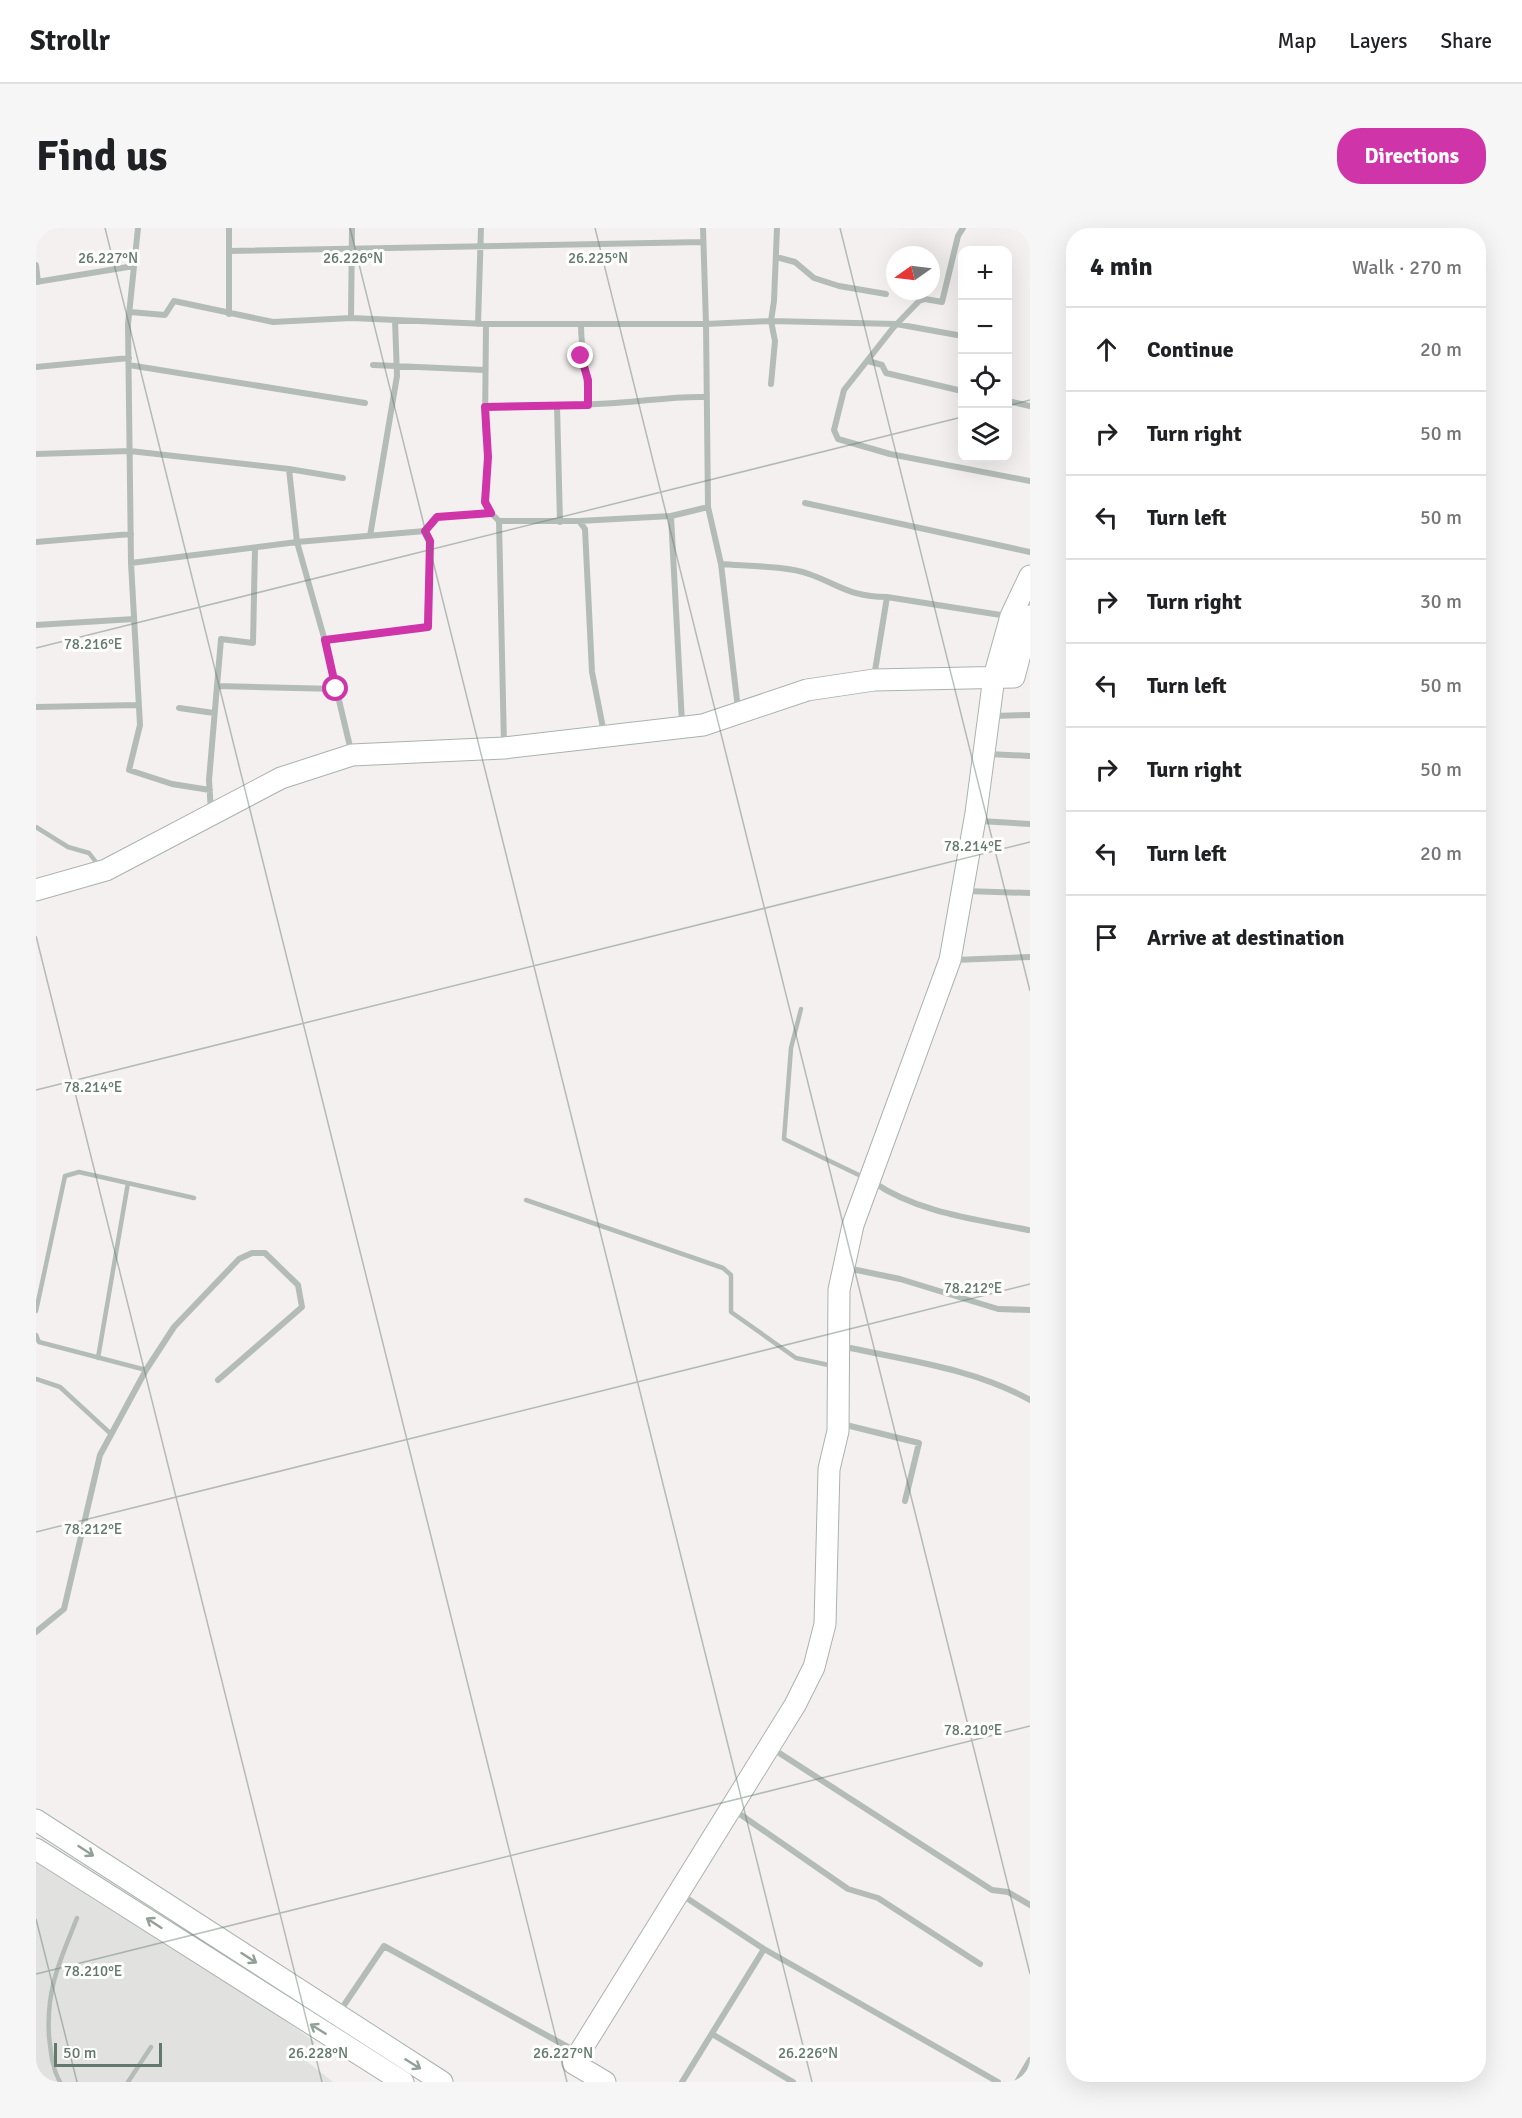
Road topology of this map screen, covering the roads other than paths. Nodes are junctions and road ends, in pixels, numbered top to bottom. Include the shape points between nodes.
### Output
1 (138, 228) edge
2 (229, 228) edge
3 (352, 228) edge
4 (481, 228) edge
5 (703, 228) edge
6 (777, 228) edge
7 (963, 228) edge
8 (703, 242) junction
9 (480, 246) junction
10 (352, 249) junction
11 (229, 251) junction
12 (776, 257) junction
13 (36, 265) edge
14 (134, 266) junction
15 (37, 282) edge
16 (886, 294) dead end
17 (130, 312) junction
18 (229, 314) junction
19 (351, 318) junction
20 (395, 320) junction
21 (771, 321) junction
22 (478, 324) junction
23 (486, 324) junction
24 (706, 324) junction
25 (896, 324) junction
26 (581, 325) junction
27 (957, 335) dead end
28 (868, 361) junction
29 (129, 362) junction
30 (373, 365) dead end
31 (397, 366) junction
32 (36, 367) edge
33 (486, 370) junction
34 (771, 384) dead end
35 (958, 390) edge
36 (706, 397) junction
37 (1012, 402) edge
38 (365, 403) dead end
39 (557, 405) junction
40 (588, 405) junction
41 (1030, 406) edge
42 (485, 407) junction
43 (130, 451) junction
44 (36, 453) edge
45 (289, 469) junction
46 (343, 478) dead end
47 (1030, 481) edge
48 (806, 503) dead end
49 (708, 507) junction
50 (491, 513) junction
51 (671, 516) junction
52 (498, 521) junction
53 (579, 521) junction
54 (560, 522) junction
55 (425, 531) junction
56 (131, 534) junction
57 (370, 536) junction
58 (36, 542) edge
59 (297, 542) junction
60 (255, 548) junction
61 (1030, 552) edge
62 (131, 563) junction
63 (721, 564) junction
64 (1030, 576) edge
65 (887, 597) junction
66 (1021, 616) edge
67 (134, 619) junction
68 (36, 625) edge
69 (325, 640) junction
70 (1004, 677) junction
71 (874, 680) junction
72 (217, 686) junction
73 (336, 689) junction
74 (139, 705) junction
75 (36, 707) edge
76 (178, 708) dead end
77 (214, 713) junction
78 (738, 713) junction
79 (1030, 715) edge
80 (989, 716) junction
81 (683, 727) junction
82 (604, 736) junction
83 (504, 748) junction
84 (984, 754) junction
85 (352, 755) junction
86 (1030, 756) edge
87 (210, 790) junction
88 (211, 815) junction
89 (974, 821) junction
90 (1030, 824) edge
91 (36, 827) edge
92 (103, 871) junction
93 (38, 887) edge
94 (962, 891) junction
95 (1030, 893) edge
96 (1030, 957) edge
97 (950, 960) junction
98 (801, 1009) dead end
99 (868, 1179) junction
100 (128, 1183) junction
101 (194, 1198) dead end
102 (526, 1200) dead end
103 (1028, 1230) dead end
104 (843, 1267) junction
105 (1030, 1310) edge
106 (36, 1311) edge
107 (36, 1335) edge
108 (839, 1345) junction
109 (98, 1358) junction
110 (839, 1367) junction
111 (146, 1370) junction
112 (36, 1379) edge
113 (218, 1380) dead end
114 (1030, 1400) edge
115 (839, 1423) junction
116 (111, 1434) junction
117 (905, 1502) dead end
118 (36, 1632) edge
119 (770, 1747) junction
120 (731, 1808) junction
121 (36, 1820) edge
122 (36, 1849) edge
123 (679, 1893) junction
124 (1030, 1905) edge
125 (77, 1918) dead end
126 (764, 1949) junction
127 (980, 1964) dead end
128 (337, 2016) junction
129 (712, 2034) junction
130 (151, 2047) dead end
131 (580, 2054) junction
132 (1030, 2060) edge
133 (60, 2082) edge
134 (128, 2082) edge
135 (403, 2082) edge
136 (442, 2082) edge
137 (605, 2082) edge
138 (682, 2082) edge
139 (793, 2082) edge
140 (998, 2082) edge
141 (1017, 2082) edge

1 - 14 street
2 - 11 street
3 - 10 street
4 - 9 street
5 - 8 street
6 - 12 street
7 - 25 street via 942,302 919,301
8 - 9 street
8 - 24 street
9 - 10 street
9 - 22 street
10 - 11 street
10 - 19 street
11 - 18 street
12 - 16 street via 795,262 814,278 831,284
12 - 21 street
13 - 15 street
14 - 15 street
14 - 17 street
17 - 18 street via 165,315 174,300
17 - 29 street
18 - 19 street via 292,323
19 - 20 street
20 - 22 street
20 - 31 street
21 - 24 street
21 - 25 street
21 - 34 street via 775,341
22 - 23 street
23 - 26 street
23 - 33 street
24 - 26 street
24 - 36 street
25 - 27 street
25 - 28 street
26 - 40 street
28 - 35 street via 882,365 886,373
28 - 47 street via 844,390 834,423 838,438 890,454
29 - 32 street
29 - 38 street
29 - 43 street
30 - 31 street
31 - 33 street
31 - 57 street
33 - 42 street
36 - 40 street via 672,396
36 - 49 street
37 - 41 street
39 - 40 street
39 - 42 street
39 - 54 street
42 - 50 street via 485,502
43 - 44 street
43 - 45 street
43 - 56 street
45 - 46 street
45 - 59 street
48 - 61 street
49 - 51 street
49 - 63 street
50 - 52 street
50 - 55 street via 437,517
51 - 53 street
51 - 81 street
52 - 54 street
52 - 83 street
53 - 54 street
53 - 82 street via 585,529 592,672
55 - 57 street
55 - 69 street via 430,541 428,627
56 - 58 street
56 - 62 street
57 - 59 street
59 - 60 street
59 - 69 street
60 - 62 street
60 - 72 street via 253,643 221,639
62 - 67 street
63 - 65 street via 807,573 839,589
63 - 78 street
64 - 66 street
65 - 66 street
65 - 71 street
66 - 70 street
67 - 68 street
67 - 74 street
69 - 73 street
70 - 71 street
70 - 80 street
71 - 78 street via 807,690
72 - 73 street
72 - 77 street
73 - 85 street
74 - 75 street
74 - 87 street via 140,724 129,770 172,784
76 - 77 street
77 - 87 street
78 - 81 street
79 - 80 street
80 - 84 street
81 - 82 street
82 - 83 street
83 - 85 street
84 - 86 street
84 - 89 street
85 - 88 street via 281,778
87 - 88 street
88 - 92 street
89 - 90 street
89 - 94 street
91 - 92 lane via 68,847 89,853
92 - 93 street
94 - 95 street
94 - 97 street
96 - 97 street
97 - 99 street
98 - 99 lane via 791,1048 784,1139
99 - 103 street via 919,1207
99 - 104 street
100 - 101 lane
100 - 106 lane via 78,1172 65,1176
100 - 109 lane
102 - 110 lane via 723,1268 731,1275 731,1312 796,1358
104 - 105 street via 900,1279 998,1309
104 - 108 street
107 - 109 lane via 39,1342
108 - 110 street
108 - 114 street via 988,1380
109 - 111 lane
110 - 115 street
111 - 113 street via 174,1328 239,1259 265,1252 298,1285 302,1308
111 - 116 street
112 - 116 lane via 60,1387
115 - 117 street via 919,1443
115 - 119 street via 829,1469 825,1624 814,1667
116 - 118 street via 100,1455 64,1609
119 - 120 street
119 - 124 street via 992,1890 1008,1892
120 - 123 street
120 - 127 street via 848,1889 878,1898
121 -> 128 street
135 -> 122 street
123 - 126 street
123 - 131 street
125 - 133 lane via 49,1996 51,2054
126 - 129 street
126 - 140 street
128 - 131 street via 384,1946
128 -> 136 street
129 - 138 street
129 - 139 street
130 - 134 lane
131 - 137 street via 573,2063
132 - 141 street

